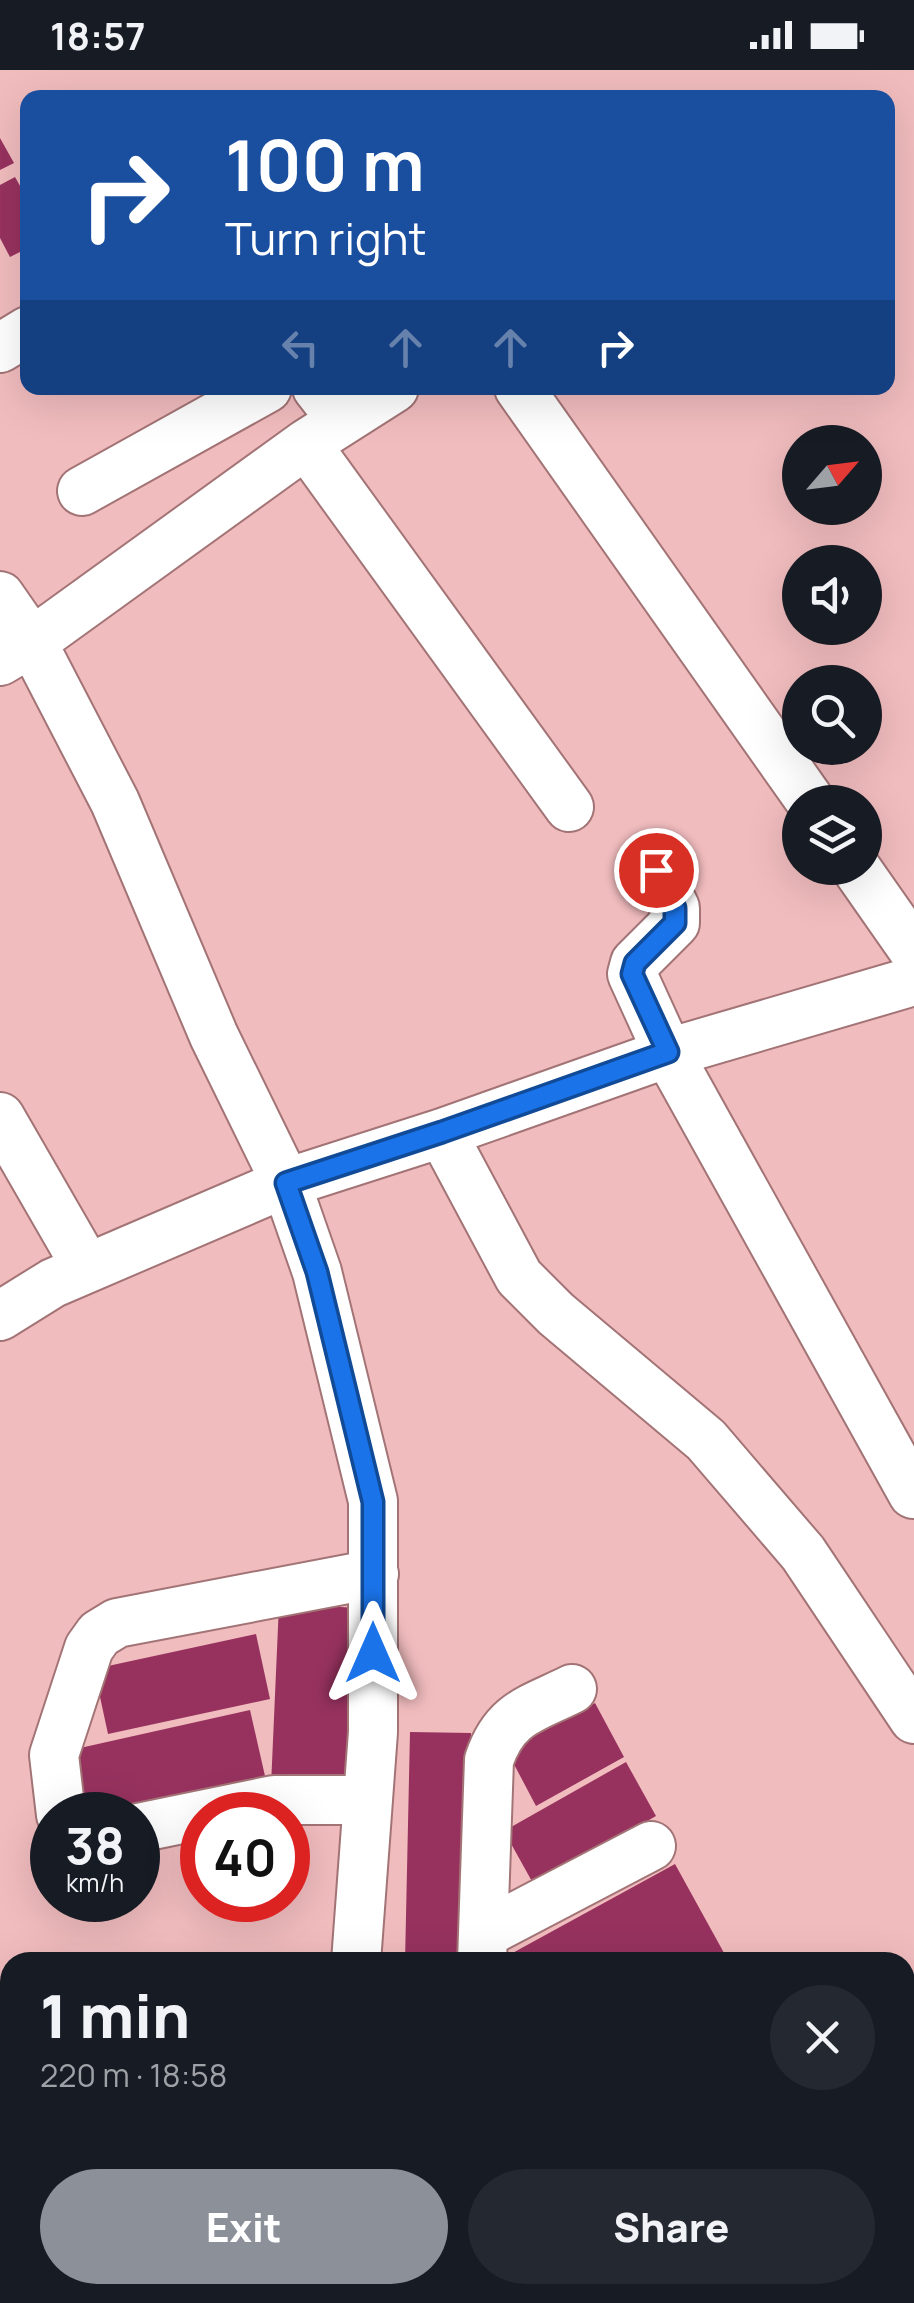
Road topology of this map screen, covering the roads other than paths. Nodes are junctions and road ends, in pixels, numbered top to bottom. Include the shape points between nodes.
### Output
1 (255, 395) edge
2 (377, 395) edge
3 (524, 395) edge
4 (322, 417) edge
5 (82, 492) dead end
6 (0, 596) edge
7 (16, 652) edge
8 (799, 785) edge
9 (569, 807) dead end
10 (656, 870) dead end
11 (868, 885) edge
12 (914, 951) edge
13 (914, 981) edge
14 (668, 1052) junction
15 (0, 1118) edge
16 (442, 1132) junction
17 (286, 1183) junction
18 (87, 1268) junction
19 (0, 1316) edge
20 (913, 1494) edge
21 (374, 1574) junction
22 (572, 1689) dead end
23 (914, 1719) edge
24 (58, 1792) edge
25 (368, 1800) junction
26 (160, 1823) edge
27 (652, 1846) dead end
28 (483, 1948) edge
29 (357, 1952) edge

1 - 5 street
2 - 4 street
3 - 8 street
4 - 7 street
4 - 9 street
6 - 7 street
7 - 17 street via 115,802 214,1036
10 - 14 street via 675,908 675,923 632,974
11 - 12 street
13 - 14 street
14 - 16 street
14 - 20 street
15 - 18 street
16 - 17 street
16 - 23 street via 519,1278 706,1440 803,1554
17 - 18 street
17 - 21 street via 317,1272 373,1502
18 - 19 street
21 - 24 street via 117,1623 99,1634 54,1755
21 - 25 street
22 - 28 street via 514,1718 497,1736 489,1760
25 - 26 street via 274,1800
25 - 29 street
27 - 28 street

